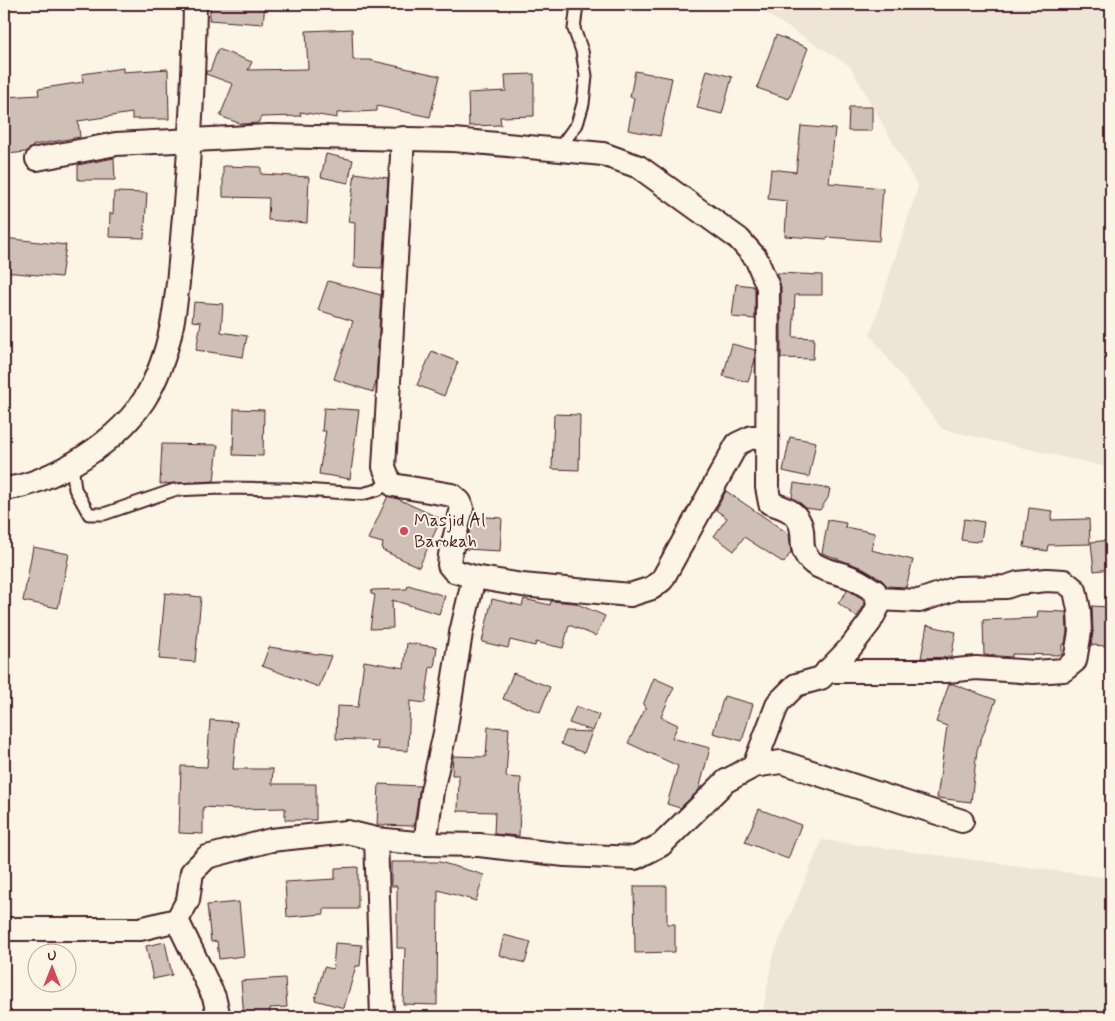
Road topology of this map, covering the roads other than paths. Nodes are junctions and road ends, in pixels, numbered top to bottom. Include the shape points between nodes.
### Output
1 (195, 4) edge
2 (577, 4) edge
3 (403, 138) junction
4 (190, 141) junction
5 (558, 150) junction
6 (37, 159) dead end
7 (767, 438) junction
8 (72, 464) junction
9 (390, 482) junction
10 (4, 488) edge
11 (474, 578) junction
12 (877, 599) junction
13 (827, 671) junction
14 (754, 766) junction
15 (962, 821) dead end
16 (376, 838) junction
17 (425, 844) junction
18 (177, 920) junction
19 (4, 929) edge
20 (219, 1017) edge
21 (382, 1017) edge

1 - 4 street
2 - 5 lane via 574,29 586,76 583,104 577,124
3 - 4 street via 269,136
3 - 5 street
3 - 9 street via 384,467
4 - 6 street via 116,144
4 - 8 street via 174,313 163,360 144,399 124,426
5 - 7 street via 603,154 639,167 739,239 756,258 768,286
7 - 11 street via 752,437 737,444 662,580 652,588 630,595 600,594
7 - 12 street via 766,487 770,503 797,518 803,532 804,553 826,571 849,576 875,591
8 - 9 lane via 75,489 89,514 104,514 174,490 278,489 362,494
8 - 10 street via 57,473
9 - 11 street via 452,495 460,502 462,508 449,565 454,571
11 - 17 street via 461,633
12 - 13 street via 879,605 870,622
12 - 13 street via 919,601 957,588 1064,581 1075,590 1079,610 1080,632 1075,661 1064,670 1044,671 976,668
13 - 14 street via 821,678 796,685 778,703
14 - 15 street via 782,762
14 - 17 street via 726,782 661,845 635,858 479,845
16 - 17 street
16 - 18 street via 348,832 271,840 207,857 192,872 188,900
16 - 21 street
18 - 19 street via 140,929
18 - 20 street via 214,997

